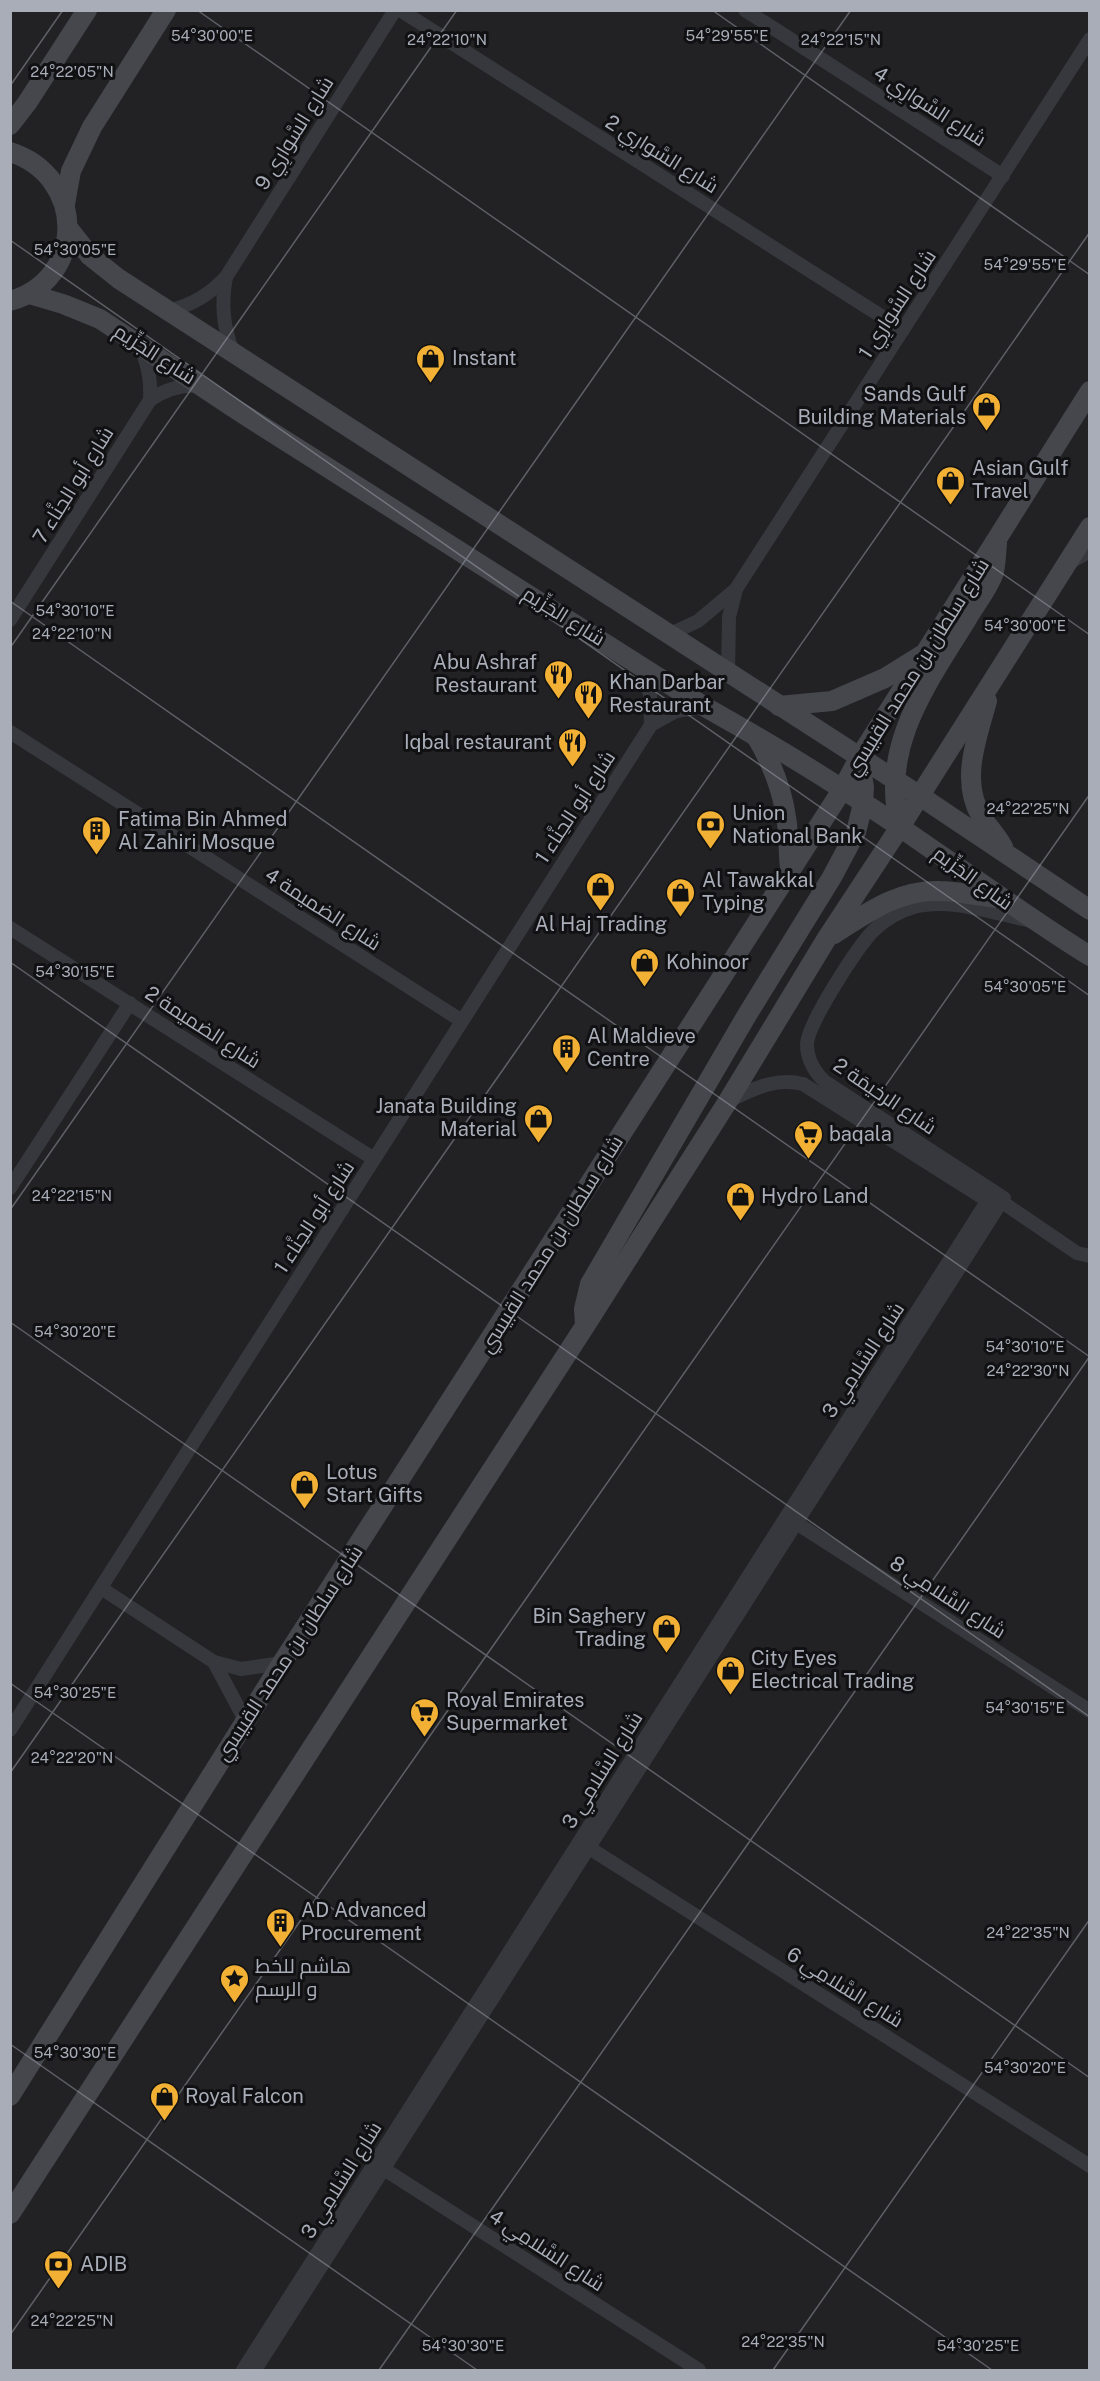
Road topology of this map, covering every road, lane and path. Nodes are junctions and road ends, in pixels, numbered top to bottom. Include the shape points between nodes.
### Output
1 (87, 10) edge
2 (166, 10) edge
3 (398, 10) edge
4 (746, 11) edge
5 (1089, 39) edge
6 (10, 125) edge
7 (10, 152) edge
8 (1003, 176) junction
9 (65, 204) junction
10 (68, 228) junction
11 (226, 277) junction
12 (29, 294) junction
13 (10, 301) edge
14 (168, 311) junction
15 (903, 330) junction
16 (135, 340) junction
17 (233, 352) junction
18 (205, 386) junction
19 (1089, 391) edge
20 (150, 400) junction
21 (1089, 527) edge
22 (999, 535) junction
23 (1089, 551) edge
24 (1065, 566) junction
25 (735, 589) junction
26 (10, 620) edge
27 (668, 635) junction
28 (924, 654) junction
29 (644, 667) junction
30 (728, 673) junction
31 (993, 680) junction
32 (779, 706) junction
33 (705, 707) junction
34 (651, 725) junction
35 (10, 732) edge
36 (756, 736) junction
37 (859, 758) junction
38 (894, 779) junction
39 (842, 790) junction
40 (920, 795) junction
41 (863, 804) junction
42 (900, 827) junction
43 (1007, 855) junction
44 (790, 868) junction
45 (1000, 898) junction
46 (1089, 909) edge
47 (1033, 921) junction
48 (10, 928) edge
49 (826, 938) junction
50 (1089, 956) edge
51 (130, 1004) junction
52 (462, 1021) junction
53 (728, 1101) junction
54 (374, 1159) junction
55 (10, 1188) edge
56 (995, 1200) junction
57 (1089, 1255) edge
58 (1089, 1266) edge
59 (585, 1326) junction
60 (791, 1520) junction
61 (101, 1588) junction
62 (214, 1662) junction
63 (282, 1663) junction
64 (1089, 1711) edge
65 (245, 1720) junction
66 (10, 1730) edge
67 (584, 1845) junction
68 (10, 2096) edge
69 (380, 2166) junction
70 (1089, 2166) edge
71 (10, 2214) edge
72 (243, 2370) edge
73 (255, 2370) edge
74 (699, 2370) edge

1 - 6 main road
2 - 9 main road via 92,127 71,171
3 - 11 street, شارع السَّوارِي 9
3 - 15 street, شارع السَّوارِي 2
4 - 8 street, شارع السَّوارِي 4
5 - 8 street, شارع السَّوارِي 1
7 - 9 main road via 49,175
8 - 15 street, شارع السَّوارِي 1
9 - 10 main road
10 - 12 main road via 57,266
10 - 14 main road, شارع الجَزِّيم via 90,256
11 - 14 street, شارع السَّوارِي 9 via 194,303
11 - 17 street, شارع السَّوارِي 9 via 224,323
12 - 13 main road
12 - 16 main road, شارع الجَزِّيم via 100,319
14 - 17 main road, شارع الجَزِّيم
15 - 25 street, شارع السَّوارِي 1
16 - 18 main road, شارع الجَزِّيم
16 - 20 street via 150,375
17 - 27 main road, شارع الجَزِّيم
18 - 20 street via 170,389
18 - 29 main road, شارع الجَزِّيم
19 - 22 main road, شارع سلطان بن محمد القبيسي
20 - 26 street, شارع أبو الحِنَّاء 7
21 - 24 main road
22 - 28 main road, شارع سلطان بن محمد القبيسي
22 - 38 main road via 993,575 924,691 897,756
23 - 24 street
24 - 31 main road
25 - 27 street, شارع السَّوارِي 1 via 698,621
25 - 30 street, شارع السَّوارِي 1 via 729,617
27 - 30 main road, شارع الجَزِّيم
28 - 32 main road via 885,678 832,701
28 - 37 main road, شارع سلطان بن محمد القبيسي
29 - 33 main road, شارع الجَزِّيم
29 - 34 street
30 - 32 main road, شارع الجَزِّيم
31 - 40 main road
31 - 43 main road via 974,746 972,789 982,817
32 - 37 main road, شارع الجَزِّيم
33 - 34 street, شارع أبو الحِنَّاء 1 via 676,711
33 - 36 main road, شارع الجَزِّيم
34 - 52 street, شارع أبو الحِنَّاء 1
35 - 52 street, شارع الضميمة 4
36 - 39 main road, شارع الجَزِّيم
36 - 44 main road via 780,793
37 - 38 main road, شارع الجَزِّيم
37 - 39 main road, شارع سلطان بن محمد القبيسي
37 - 41 main road
38 - 40 main road, شارع الجَزِّيم
38 - 42 main road
39 - 41 main road, شارع الجَزِّيم
39 - 44 main road, شارع سلطان بن محمد القبيسي
40 - 42 main road
40 - 43 main road, شارع الجَزِّيم
41 - 42 main road, شارع الجَزِّيم
41 - 59 main road via 856,832 832,877 590,1284
42 - 45 main road, شارع الجَزِّيم
42 - 49 main road
43 - 46 main road, شارع الجَزِّيم
44 - 63 main road, شارع سلطان بن محمد القبيسي
45 - 47 main road, شارع الجَزِّيم
45 - 49 main road via 940,891 913,893 894,898
47 - 50 main road, شارع الجَزِّيم
47 - 56 street, شارع الرخيمَة 2 via 946,904 922,905 900,912 880,925 865,942 809,1035 810,1061 824,1081
48 - 51 street, شارع الضميمة 2
49 - 53 main road
51 - 54 street, شارع الضميمة 2
51 - 55 street
52 - 54 street, شارع أبو الحِنَّاء 1
53 - 56 street, شارع الرخيمَة 2 via 773,1082 803,1084
53 - 59 main road
54 - 61 street, شارع أبو الحِنَّاء 1
56 - 57 street via 1077,1253
56 - 58 street, شارع الرخيمَة 2
56 - 60 street, شارع السَّلامِي 3
59 - 71 main road
60 - 64 street, شارع السَّلامِي 8
60 - 67 street, شارع السَّلامِي 3
61 - 62 street
61 - 66 street, شارع أبو الحِنَّاء 1
62 - 63 street via 240,1669
62 - 65 street
63 - 65 main road, شارع سلطان بن محمد القبيسي
65 - 68 main road, شارع سلطان بن محمد القبيسي
67 - 69 street, شارع السَّلامِي 3
67 - 70 street, شارع السَّلامِي 6
69 - 72 street, شارع السَّلامِي 3
69 - 73 street, شارع السَّلامِي 3
69 - 74 street, شارع السَّلامِي 4

